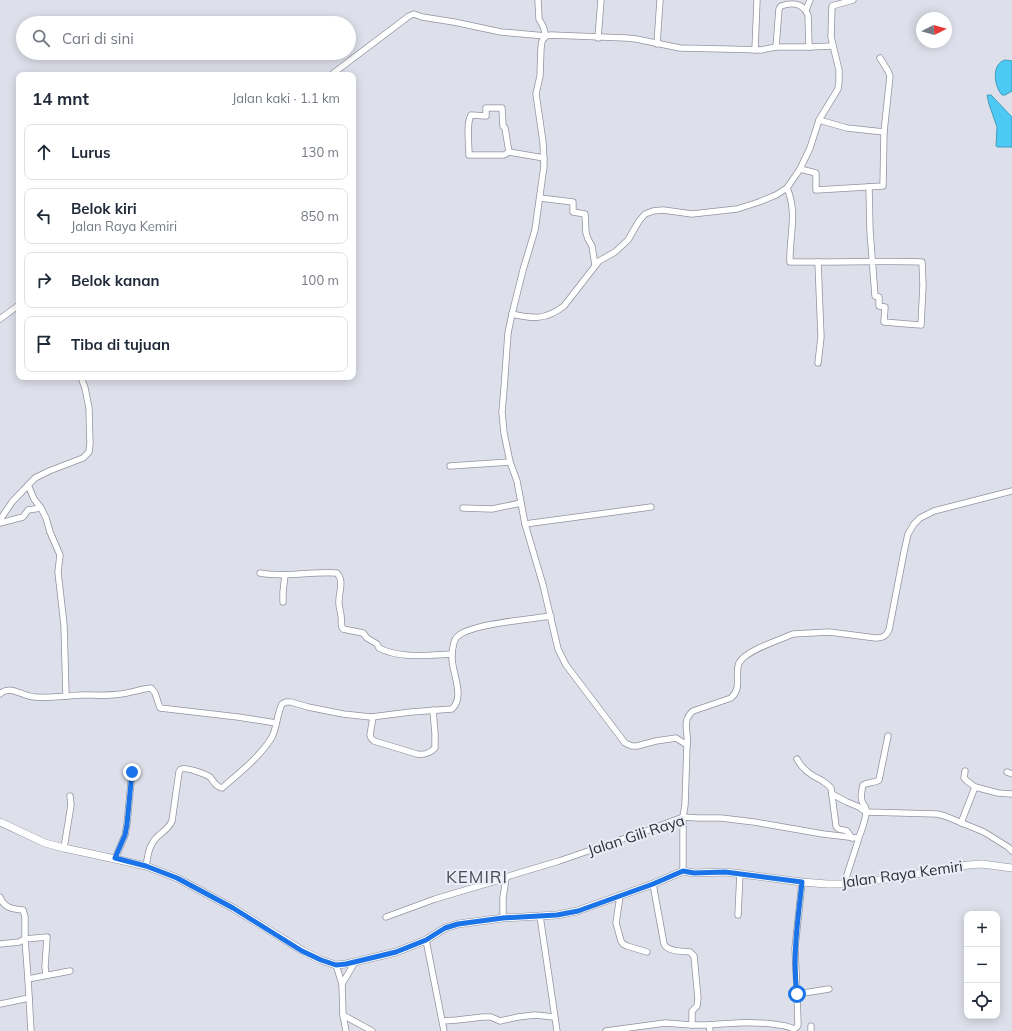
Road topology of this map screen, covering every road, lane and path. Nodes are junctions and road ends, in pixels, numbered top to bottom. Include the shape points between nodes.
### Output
1 (538, 0) edge
2 (601, 0) edge
3 (660, 0) edge
4 (756, 0) edge
5 (810, 0) edge
6 (853, 0) edge
7 (832, 3) edge
8 (806, 10) junction
9 (546, 36) junction
10 (598, 38) junction
11 (657, 44) junction
12 (833, 46) junction
13 (776, 47) junction
14 (809, 47) junction
15 (755, 50) junction
16 (356, 56) edge
17 (880, 58) dead end
18 (351, 60) edge
19 (335, 72) edge
20 (819, 120) junction
21 (884, 132) junction
22 (509, 152) junction
23 (544, 158) junction
24 (800, 169) junction
25 (869, 187) junction
26 (788, 188) junction
27 (540, 198) junction
28 (818, 262) junction
29 (873, 262) junction
30 (595, 264) junction
31 (16, 308) edge
32 (512, 314) junction
33 (0, 319) edge
34 (818, 363) dead end
35 (82, 380) edge
36 (510, 462) junction
37 (450, 466) dead end
38 (28, 486) junction
39 (1012, 491) edge
40 (521, 503) junction
41 (651, 507) dead end
42 (41, 508) junction
43 (462, 508) dead end
44 (0, 520) edge
45 (0, 523) edge
46 (525, 524) junction
47 (260, 573) dead end
48 (285, 575) junction
49 (283, 602) dead end
50 (551, 616) junction
51 (452, 654) junction
52 (0, 693) edge
53 (66, 696) junction
54 (433, 710) junction
55 (374, 717) junction
56 (276, 724) junction
57 (888, 736) dead end
58 (687, 745) junction
59 (797, 759) dead end
60 (965, 771) dead end
61 (132, 772) dead end
62 (975, 787) junction
63 (832, 794) junction
64 (1012, 794) edge
65 (70, 796) dead end
66 (866, 812) junction
67 (683, 816) junction
68 (0, 822) edge
69 (961, 823) junction
70 (855, 838) junction
71 (64, 848) junction
72 (1012, 849) edge
73 (115, 858) junction
74 (146, 866) junction
75 (1012, 868) edge
76 (683, 871) junction
77 (740, 874) junction
78 (506, 878) junction
79 (802, 882) junction
80 (653, 884) junction
81 (844, 884) junction
82 (620, 896) junction
83 (0, 897) edge
84 (738, 915) dead end
85 (540, 916) junction
86 (386, 917) dead end
87 (503, 918) junction
88 (25, 939) junction
89 (426, 940) junction
90 (0, 944) edge
91 (647, 952) dead end
92 (355, 962) junction
93 (336, 965) junction
94 (70, 971) dead end
95 (46, 975) junction
96 (28, 978) junction
97 (342, 984) junction
98 (829, 989) dead end
99 (797, 994) junction
100 (29, 998) junction
101 (0, 1004) edge
102 (343, 1015) junction
103 (554, 1017) junction
104 (443, 1021) junction
105 (692, 1025) junction
106 (709, 1028) edge
107 (31, 1031) edge
108 (346, 1031) edge
109 (372, 1031) edge
110 (444, 1031) edge
111 (557, 1031) edge
112 (606, 1031) edge

1 - 9 street via 539,18
2 - 10 street
3 - 11 street
4 - 15 street
5 - 8 street
6 - 7 street
7 - 12 street
8 - 13 street via 800,5 790,3 781,6
8 - 14 street
9 - 10 street via 551,34
9 - 16 street via 500,32 414,14
9 - 23 street via 542,41 536,94
10 - 11 street via 636,39
11 - 15 street via 680,48
12 - 14 street
12 - 20 street via 839,70 838,89
13 - 14 street
13 - 15 street
17 - 21 street via 890,76
18 - 19 street
20 - 21 street via 847,128
20 - 24 street
21 - 25 street via 884,186
22 - 22 street via 504,155 470,155 468,132 471,115 486,116 486,108 502,108
22 - 23 street
23 - 27 street
24 - 25 street via 816,173 816,190
24 - 26 street
25 - 29 street
26 - 28 street via 793,221 790,262
26 - 30 street via 737,209 692,214 663,210 645,214 622,246
27 - 30 street via 573,202 573,212 585,214 586,233 592,246
27 - 32 street via 535,230
28 - 29 street
28 - 34 street via 821,337
29 - 29 street via 875,296 879,297 880,306 884,307 884,322 921,325 922,262
30 - 32 street via 558,311 536,318
31 - 33 street
32 - 36 street via 508,333 502,412
35 - 38 street via 89,408 89,452 83,458 35,478
36 - 37 street
36 - 40 street
38 - 42 street
38 - 44 street via 12,502
39 - 58 street via 934,511 914,524 908,534 886,636 876,638 829,632 793,634 749,653 739,662 735,695 688,715
40 - 43 street via 492,509
40 - 46 street
41 - 46 street
42 - 45 street via 28,510 23,518
42 - 53 street via 60,555 58,572 64,625
46 - 50 street
47 - 48 street
48 - 49 street
48 - 51 street via 310,572 337,573 341,583 341,626 343,629 363,633 382,650 394,654
50 - 51 street via 468,630 455,640
50 - 58 street via 558,649 566,665 625,743 637,746 676,738
51 - 54 street via 458,700 452,709
52 - 53 street via 11,690 32,697
53 - 56 street via 120,694 151,688 160,708
54 - 55 street
54 - 55 street via 435,748 424,755 374,741 370,735
55 - 56 street via 343,714 286,702 280,707
56 - 74 street via 268,744 222,788 199,772 180,770 172,821 150,847
57 - 66 street via 879,780 865,784 862,788 861,799
58 - 67 street
59 - 63 street via 808,773 829,784
60 - 62 street via 964,778
61 - 73 street via 125,835
62 - 64 street
62 - 69 street
63 - 66 street
63 - 70 street via 837,828 847,831
65 - 71 street
66 - 69 street via 930,813
66 - 70 street via 861,832
67 - 70 street, Jalan Gili Raya via 754,822
67 - 76 street
67 - 78 street, Jalan Gili Raya via 646,832
68 - 71 street, Jalan Raya Kemiri via 45,843
69 - 72 street via 984,832
70 - 81 street
71 - 73 street, Jalan Raya Kemiri
73 - 74 street, Jalan Raya Kemiri
74 - 93 street, Jalan Raya Kemiri via 197,888 302,951
75 - 81 street, Jalan Raya Kemiri via 968,865
76 - 77 street, Jalan Raya Kemiri
76 - 80 street, Jalan Raya Kemiri
77 - 79 street, Jalan Raya Kemiri
77 - 84 street
78 - 86 street, Jalan Gili Raya
78 - 87 street
79 - 81 street, Jalan Raya Kemiri
79 - 99 street via 795,948
80 - 82 street, Jalan Raya Kemiri
80 - 105 street via 665,947 690,952 694,956 698,998 697,1006 692,1011
82 - 85 street, Jalan Raya Kemiri via 578,911
82 - 91 street via 616,923 620,941
83 - 88 street via 9,908 23,910
85 - 87 street, Jalan Raya Kemiri
85 - 103 street
87 - 89 street, Jalan Raya Kemiri via 451,926
88 - 90 street
88 - 95 street via 47,937
88 - 96 street
89 - 92 street, Jalan Raya Kemiri via 396,952
89 - 104 street
92 - 93 street, Jalan Raya Kemiri
92 - 97 street
93 - 97 street
94 - 95 street
95 - 96 street
96 - 100 street
97 - 102 street
98 - 99 street
99 - 106 street via 798,1025 794,1029 770,1024 727,1023
100 - 101 street
100 - 107 street
102 - 108 street
102 - 109 street
103 - 104 street via 535,1015 500,1021 483,1017
103 - 111 street
104 - 110 street
105 - 106 street
105 - 112 street via 665,1022

